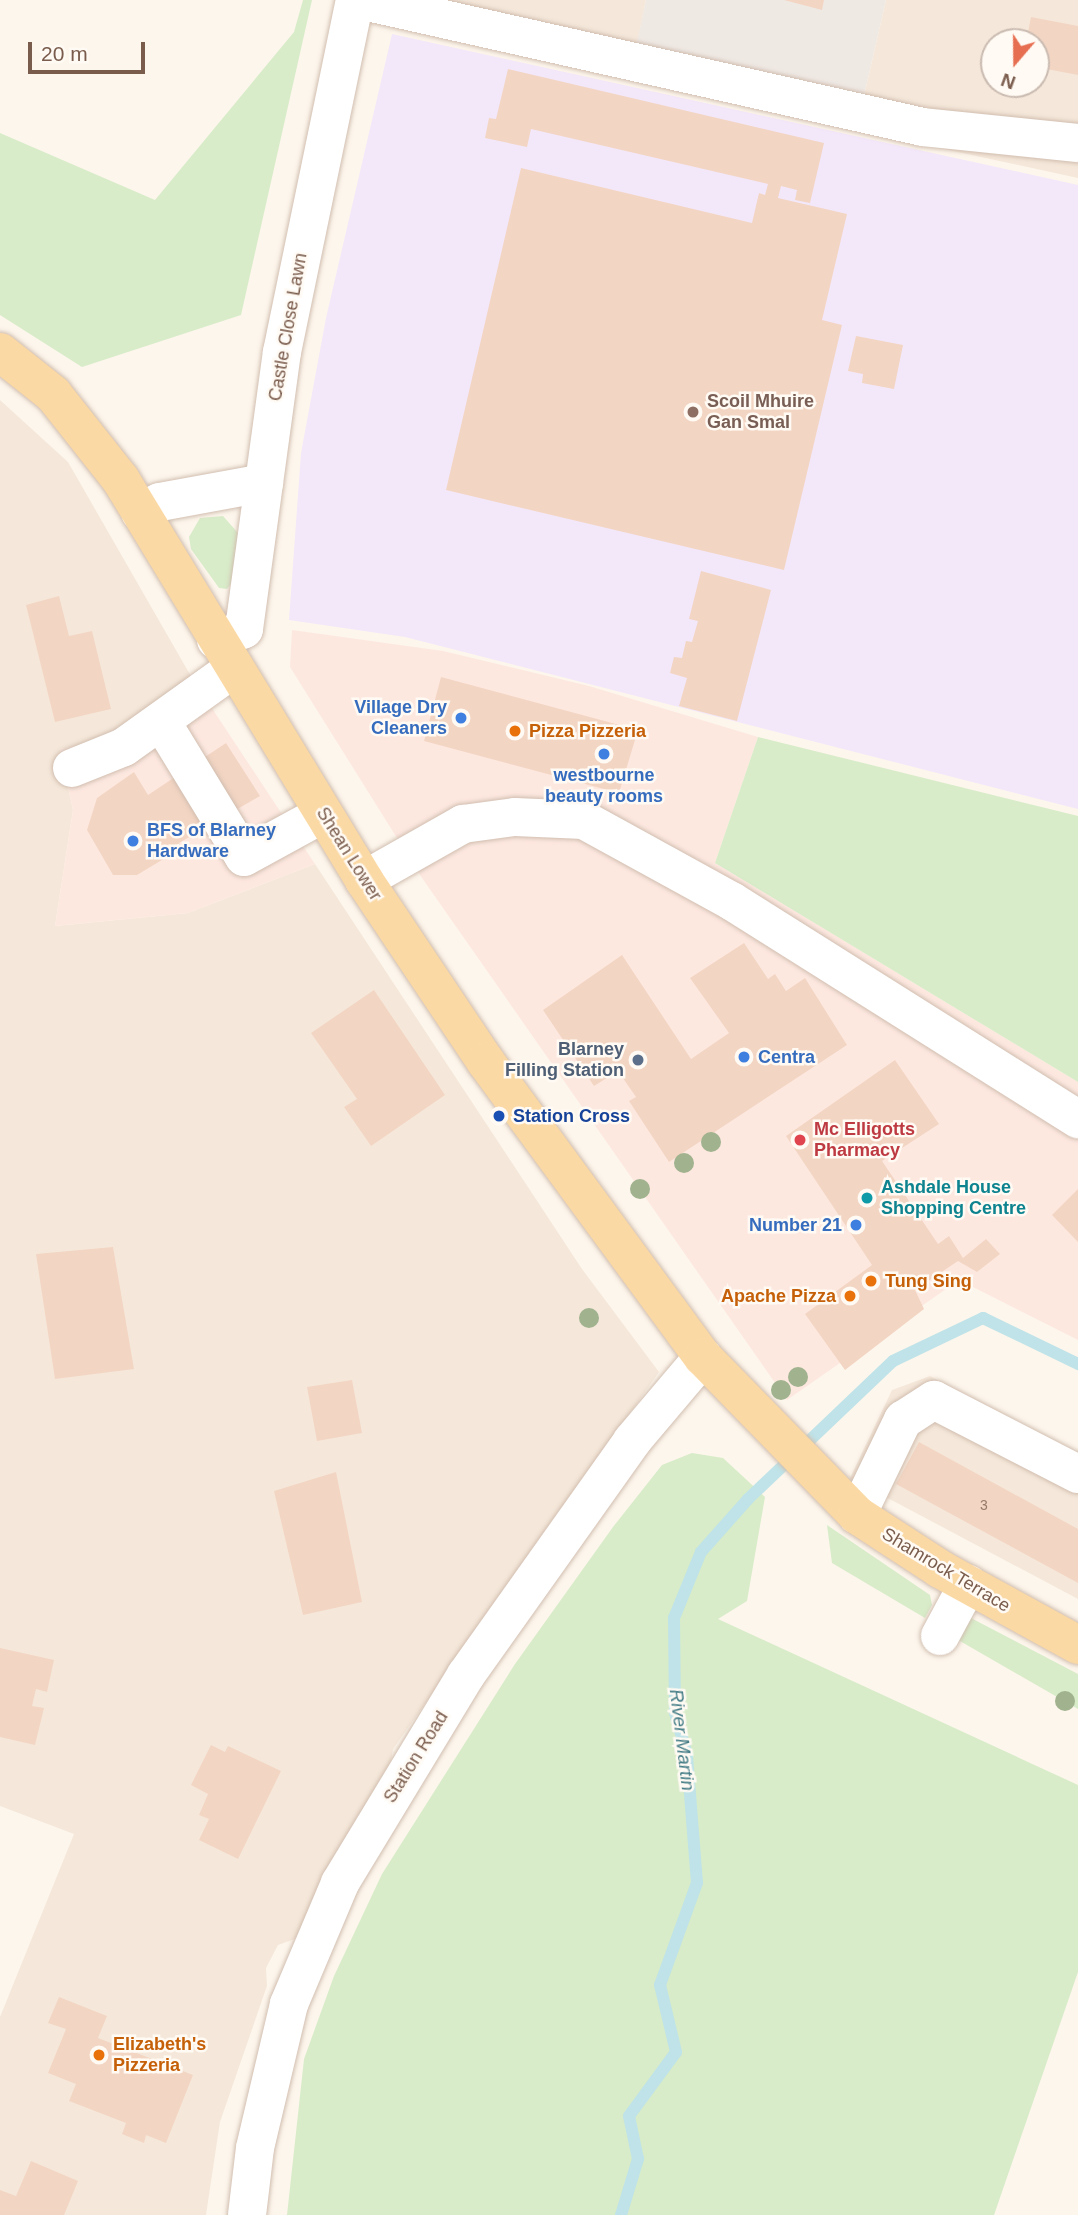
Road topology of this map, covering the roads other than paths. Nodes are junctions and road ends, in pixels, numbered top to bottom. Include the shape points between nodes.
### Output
1 (357, 0) edge
2 (1078, 143) edge
3 (0, 352) edge
4 (264, 482) junction
5 (140, 512) junction
6 (225, 654) junction
7 (161, 721) junction
8 (72, 768) dead end
9 (323, 814) junction
10 (364, 880) junction
11 (1078, 1119) edge
12 (703, 1357) junction
13 (1078, 1474) edge
14 (857, 1515) junction
15 (968, 1584) junction
16 (940, 1636) dead end
17 (1078, 1645) edge
18 (247, 2215) edge

1 - 2 street via 923,127
1 - 4 street, Castle Close Lawn via 282,352
3 - 5 main road, Shean Lower via 53,394 121,480
4 - 5 street via 160,502
4 - 6 street, Castle Close Lawn via 244,629
5 - 6 main road, Shean Lower
6 - 7 street
6 - 9 main road, Shean Lower
7 - 8 street via 124,747
7 - 9 street via 244,857
9 - 10 main road, Shean Lower
10 - 11 street via 463,824 515,817 584,820 733,902
10 - 12 main road, Shean Lower via 486,1062
12 - 14 main road, Shamrock Terrace
12 - 18 street, Station Road via 632,1441 467,1675 340,1883 289,2004 255,2148
13 - 14 street via 934,1400 903,1420
14 - 15 main road, Shamrock Terrace
15 - 16 street
15 - 17 main road, Shamrock Terrace

